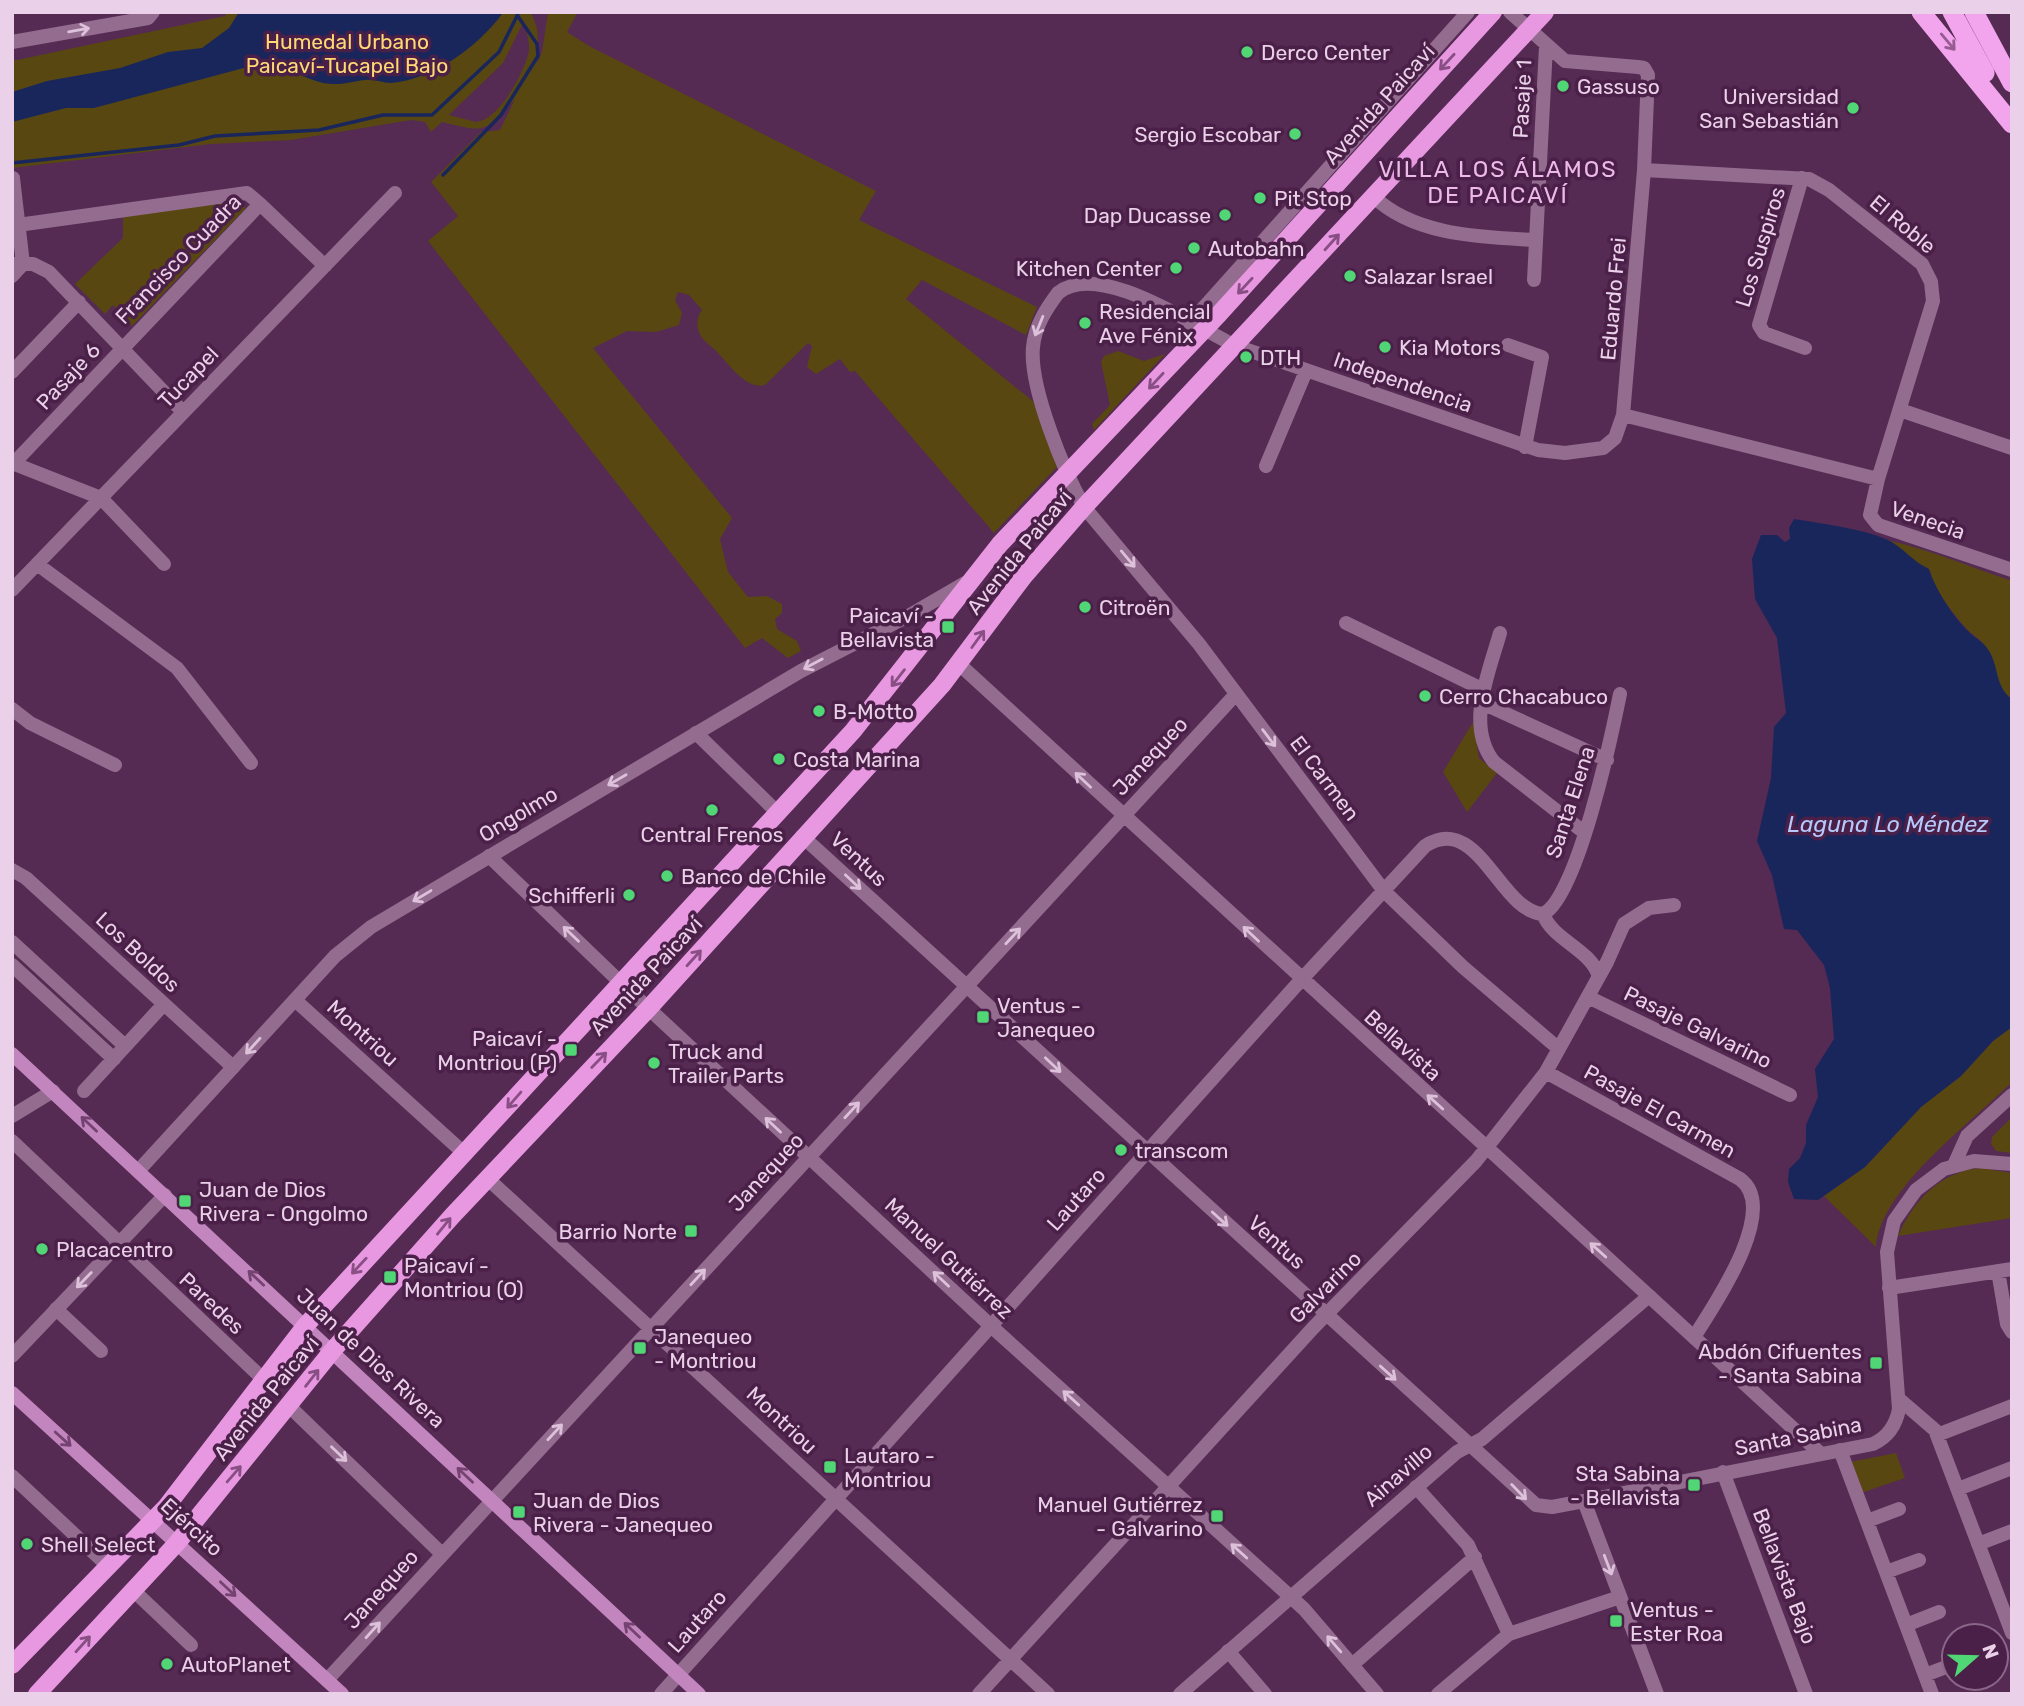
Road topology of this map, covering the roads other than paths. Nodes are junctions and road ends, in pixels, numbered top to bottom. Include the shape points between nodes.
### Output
1 (153, 12) edge
2 (1468, 12) edge
3 (1493, 12) edge
4 (1510, 12) edge
5 (1545, 12) edge
6 (1921, 12) edge
7 (1952, 12) edge
8 (1974, 12) edge
9 (1455, 20) edge
10 (1528, 30) junction
11 (12, 42) edge
12 (1546, 46) junction
13 (2011, 81) edge
14 (2012, 123) edge
15 (1644, 170) junction
16 (1802, 177) junction
17 (13, 178) edge
18 (395, 193) dead end
19 (1373, 196) junction
20 (260, 204) junction
21 (18, 225) junction
22 (1535, 240) junction
23 (18, 264) edge
24 (325, 266) junction
25 (12, 276) edge
26 (1534, 280) dead end
27 (79, 302) junction
28 (1197, 327) junction
29 (1508, 345) dead end
30 (1236, 346) junction
31 (123, 348) junction
32 (1805, 348) dead end
33 (1306, 371) junction
34 (12, 372) edge
35 (1900, 410) junction
36 (183, 412) junction
37 (1623, 415) junction
38 (1525, 447) junction
39 (2012, 448) edge
40 (13, 463) edge
41 (1266, 466) dead end
42 (1066, 475) junction
43 (1878, 479) junction
44 (101, 498) junction
45 (1084, 507) junction
46 (37, 564) junction
47 (164, 564) dead end
48 (2012, 570) edge
49 (980, 572) junction
50 (12, 590) edge
51 (1346, 623) dead end
52 (1500, 633) dead end
53 (959, 664) junction
54 (1236, 694) junction
55 (1620, 694) dead end
56 (1483, 696) junction
57 (12, 709) edge
58 (696, 733) junction
59 (1607, 760) junction
60 (251, 763) dead end
61 (115, 765) dead end
62 (778, 813) junction
63 (1123, 817) junction
64 (1585, 833) junction
65 (802, 836) junction
66 (489, 856) junction
67 (12, 870) edge
68 (1384, 891) junction
69 (1674, 905) dead end
70 (1543, 914) junction
71 (12, 942) edge
72 (12, 965) edge
73 (1598, 974) junction
74 (1301, 980) junction
75 (620, 982) junction
76 (966, 986) junction
77 (1588, 997) junction
78 (295, 1000) junction
79 (164, 1004) junction
80 (648, 1009) junction
81 (125, 1046) junction
82 (1559, 1049) junction
83 (12, 1054) edge
84 (114, 1059) junction
85 (233, 1068) junction
86 (1546, 1072) junction
87 (53, 1091) junction
88 (84, 1091) dead end
89 (2012, 1094) edge
90 (1790, 1096) dead end
91 (12, 1116) edge
92 (12, 1141) edge
93 (1486, 1148) junction
94 (1147, 1152) junction
95 (465, 1154) junction
96 (808, 1157) junction
97 (2012, 1164) edge
98 (1954, 1165) junction
99 (139, 1170) junction
100 (487, 1178) junction
101 (165, 1195) junction
102 (119, 1244) junction
103 (2005, 1270) edge
104 (1889, 1288) junction
105 (1649, 1296) junction
106 (56, 1309) junction
107 (1326, 1315) junction
108 (306, 1325) junction
109 (991, 1326) junction
110 (651, 1327) junction
111 (2012, 1332) edge
112 (1694, 1337) junction
113 (333, 1350) junction
114 (101, 1352) dead end
115 (12, 1356) edge
116 (262, 1378) junction
117 (12, 1393) edge
118 (1899, 1399) junction
119 (290, 1406) junction
120 (2012, 1406) edge
121 (1937, 1435) junction
122 (1469, 1446) junction
123 (1840, 1450) junction
124 (1821, 1454) junction
125 (2012, 1468) edge
126 (1723, 1472) junction
127 (12, 1476) edge
128 (1168, 1486) junction
129 (1416, 1487) junction
130 (1958, 1489) junction
131 (836, 1498) junction
132 (492, 1500) junction
133 (1584, 1501) junction
134 (1899, 1509) dead end
135 (153, 1521) junction
136 (1867, 1521) junction
137 (2012, 1531) edge
138 (177, 1543) junction
139 (1978, 1544) junction
140 (442, 1554) junction
141 (1475, 1557) junction
142 (1919, 1560) dead end
143 (109, 1567) junction
144 (1886, 1572) junction
145 (133, 1590) junction
146 (1290, 1596) junction
147 (2005, 1596) edge
148 (1620, 1597) junction
149 (1939, 1612) dead end
150 (1906, 1625) junction
151 (2012, 1633) edge
152 (1509, 1634) junction
153 (191, 1645) dead end
154 (1228, 1651) junction
155 (1010, 1659) junction
156 (1352, 1664) junction
157 (12, 1665) edge
158 (1940, 1669) edge
159 (678, 1674) junction
160 (1925, 1675) junction
161 (327, 1680) junction
162 (37, 1694) edge
163 (342, 1694) edge
164 (661, 1694) edge
165 (699, 1694) edge
166 (979, 1694) edge
167 (1048, 1694) edge
168 (1180, 1694) edge
169 (1265, 1694) edge
170 (1377, 1694) edge
171 (1438, 1694) edge
172 (1657, 1694) edge
173 (1807, 1694) edge
174 (1932, 1694) edge

11 -> 1 street via 148,18
2 - 9 street, Avenida Paicaví
3 -> 28 main road, Avenida Paicaví
4 - 10 street
5 - 10 main road, Avenida Paicaví
6 -> 14 highway
7 - 14 highway
8 - 13 highway
9 - 28 street, Avenida Paicaví
10 - 12 street
10 - 19 main road, Avenida Paicaví
12 - 15 street, Eduardo Frei via 1574,63 1646,70 1650,82
12 - 22 street, Pasaje 1
15 - 16 street, El Roble
15 - 37 street, Eduardo Frei
16 - 32 street, Los Suspiros via 1759,329
16 - 35 street, El Roble via 1829,190 1912,255 1928,273 1933,301
17 - 21 street
18 - 24 street, Tucapel
19 - 22 street via 1402,217 1462,235
30 -> 19 main road, Avenida Paicaví
20 - 21 street via 247,193
20 - 24 street, Francisco Cuadra
20 - 31 street, Francisco Cuadra
21 - 23 street
22 - 26 street, Pasaje 1
23 - 25 street
23 - 27 street via 43,268
24 - 36 street, Tucapel
27 - 31 street
27 - 34 street
28 - 30 street, Independencia
28 -> 42 main road, Avenida Paicaví
28 -> 42 street, Independencia via 1154,303 1106,286 1064,289 1052,301 1036,331 1033,365
29 - 38 street via 1542,357
30 - 33 street, Independencia
30 - 45 main road, Avenida Paicaví
31 - 36 street
31 - 40 street, Pasaje 6
33 - 38 street, Independencia
33 - 41 street
35 - 39 street
35 - 43 street, El Roble
36 - 44 street, Tucapel
37 - 38 street, Independencia via 1615,438 1603,448 1564,453
37 - 43 street
40 - 44 street
42 - 45 street, Independencia
42 - 49 main road, Avenida Paicaví via 1000,544
43 - 48 street, Venecia via 1870,511 1878,525
44 - 46 street, Tucapel
44 - 47 street
53 -> 45 main road, Avenida Paicaví via 1024,576
45 -> 54 street, El Carmen
46 - 50 street, Tucapel
46 - 60 street via 177,668
49 -> 58 street, Ongolmo via 944,597 815,663
49 -> 62 main road, Avenida Paicaví via 885,693
51 - 56 street
52 - 56 street
63 -> 53 street, Bellavista
53 - 65 main road, Avenida Paicaví
54 - 63 street, Janequeo
54 -> 68 street, El Carmen
55 - 59 street, Santa Elena
56 - 59 street
56 - 64 street via 1480,737 1485,750
57 - 61 street via 30,723
58 - 62 street
58 -> 66 street, Ongolmo
59 - 64 street, Santa Elena
62 - 75 main road, Avenida Paicaví
74 -> 63 street, Bellavista
76 -> 63 street, Janequeo
64 - 70 street, Santa Elena via 1557,902
65 -> 76 street, Ventus
80 -> 65 main road, Avenida Paicaví
75 -> 66 street, Manuel Gutiérrez
66 -> 78 street, Ongolmo via 356,939
67 - 79 street, Los Boldos
68 - 70 street, Lautaro via 1425,846 1438,839 1452,839 1469,848 1529,909
68 - 74 street, Lautaro
68 - 82 street, El Carmen
69 - 73 street, Galvarino via 1649,908 1624,924
70 - 73 street, Lautaro
71 - 81 street
72 - 84 street
73 - 77 street, Galvarino
93 -> 74 street, Bellavista
74 - 94 street, Lautaro
75 - 80 street, Manuel Gutiérrez
75 -> 95 main road, Avenida Paicaví
76 -> 94 street, Ventus
96 -> 76 street, Janequeo
77 - 82 street, Galvarino
77 - 90 street, Pasaje Galvarino
78 -> 85 street, Ongolmo
78 - 95 street, Montriou
79 - 81 street
79 - 85 street, Los Boldos
96 -> 80 street, Manuel Gutiérrez
100 -> 80 main road, Avenida Paicaví
81 - 84 street
82 - 86 street, Galvarino
83 - 87 main road, Juan de Dios Rivera
84 - 88 street
85 - 99 street, Ongolmo
86 - 93 street, Galvarino
86 - 112 street, Pasaje El Carmen via 1740,1179 1750,1190 1753,1205 1740,1262
87 - 91 street
99 -> 87 main road, Juan de Dios Rivera
89 - 98 street via 1967,1136
92 - 102 street, Paredes
105 -> 93 street, Bellavista
93 - 107 street, Galvarino
94 -> 107 street, Ventus
94 - 109 street, Lautaro
95 -> 108 main road, Avenida Paicaví
109 -> 96 street, Manuel Gutiérrez
110 -> 96 street, Janequeo
97 - 98 street via 1974,1161
98 - 104 street, Santa Sabina via 1916,1190 1894,1221 1887,1252
99 - 101 main road, Juan de Dios Rivera
100 - 110 street, Montriou
113 -> 100 main road, Avenida Paicaví
101 - 102 street
108 -> 101 main road, Juan de Dios Rivera
102 -> 106 street
102 - 116 street, Paredes
103 - 104 street
103 - 111 street via 2007,1324
104 - 118 street, Santa Sabina
105 - 112 street, Bellavista
105 - 122 street, Ainavillo
106 - 114 street
106 - 115 street
107 -> 122 street, Ventus
107 - 128 street, Galvarino
108 - 113 main road, Juan de Dios Rivera
108 - 116 main road, Avenida Paicaví
128 -> 109 street, Manuel Gutiérrez
109 - 131 street, Lautaro
110 - 131 street, Montriou
132 -> 110 street, Janequeo
112 - 124 street, Bellavista
119 -> 113 main road, Avenida Paicaví
132 -> 113 main road, Juan de Dios Rivera
116 - 135 main road, Avenida Paicaví
117 -> 135 main road, Ejército
118 - 121 street
118 - 123 street, Santa Sabina via 1896,1421 1883,1438
138 -> 119 main road, Avenida Paicaví
119 -> 140 street
120 - 121 street
121 - 130 street
122 - 129 street, Ainavillo
122 -> 133 street, Ventus via 1531,1503 1546,1507
123 - 124 street, Santa Sabina
123 - 136 street
124 - 126 street, Santa Sabina
125 - 130 street
126 - 133 street, Santa Sabina
126 - 173 street, Bellavista Bajo
127 - 143 street
146 -> 128 street, Manuel Gutiérrez
128 - 155 street, Galvarino
129 - 141 street
129 - 146 street, Ainavillo
130 - 139 street
131 - 155 street, Montriou
131 - 159 street, Lautaro
132 - 140 street, Janequeo
159 -> 132 main road, Juan de Dios Rivera
133 -> 148 street
134 - 136 street
135 - 138 main road, Ejército
135 - 143 main road, Avenida Paicaví
136 - 144 street
137 - 139 street
138 - 145 main road, Avenida Paicaví
138 -> 161 main road, Ejército
139 - 147 street
161 -> 140 street, Janequeo
141 - 152 street
141 - 156 street
142 - 144 street
143 - 157 main road, Avenida Paicaví
144 - 150 street
145 - 153 street
162 -> 145 main road, Avenida Paicaví
146 - 154 street, Ainavillo
156 -> 146 street, Manuel Gutiérrez
147 - 151 street
148 - 152 street
148 - 172 street
149 - 150 street
150 - 160 street
152 - 171 street
154 - 168 street, Ainavillo
154 - 169 street
155 - 166 street, Galvarino
155 - 167 street, Montriou
156 - 170 street, Manuel Gutiérrez
158 - 160 street
159 - 164 street, Lautaro
159 - 165 main road, Juan de Dios Rivera
160 - 174 street
161 - 163 main road, Ejército

